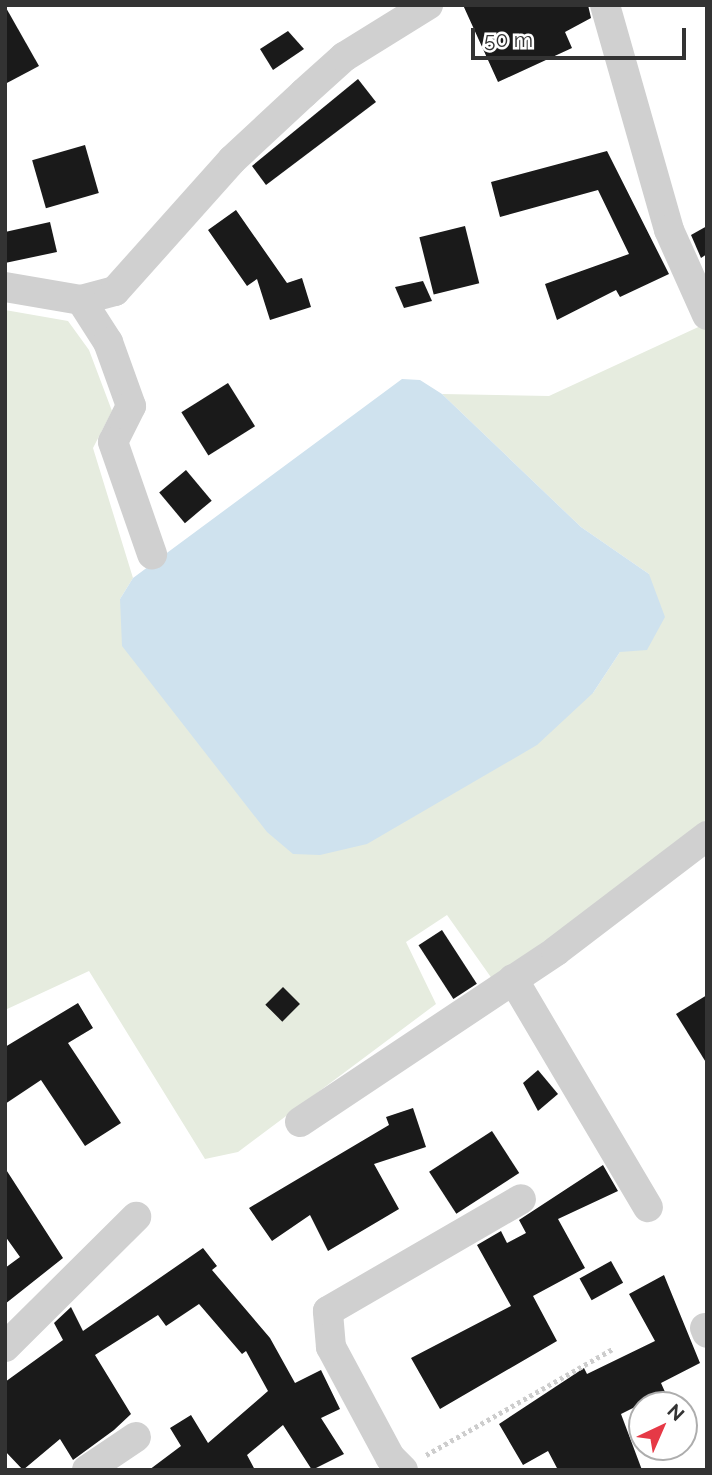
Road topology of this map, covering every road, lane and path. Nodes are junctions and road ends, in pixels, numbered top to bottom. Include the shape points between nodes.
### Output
1 (428, 5) edge
2 (605, 5) edge
3 (5, 288) edge
4 (81, 300) junction
5 (707, 315) edge
6 (152, 554) dead end
7 (707, 836) edge
8 (513, 979) junction
9 (300, 1122) dead end
10 (521, 1199) dead end
11 (648, 1207) dead end
12 (136, 1217) dead end
13 (9, 1335) edge
14 (614, 1348) dead end
15 (136, 1437) dead end
16 (402, 1469) edge
17 (87, 1470) edge

1 - 4 street via 344,57 304,93 232,160 115,291
2 - 5 street via 670,230
3 - 4 street
4 - 6 street via 108,342 131,406 113,442
7 - 8 street
8 - 9 street
8 - 11 street
10 - 16 street via 328,1311 331,1347 390,1457
12 - 13 street
14 - 16 path
15 - 17 street

